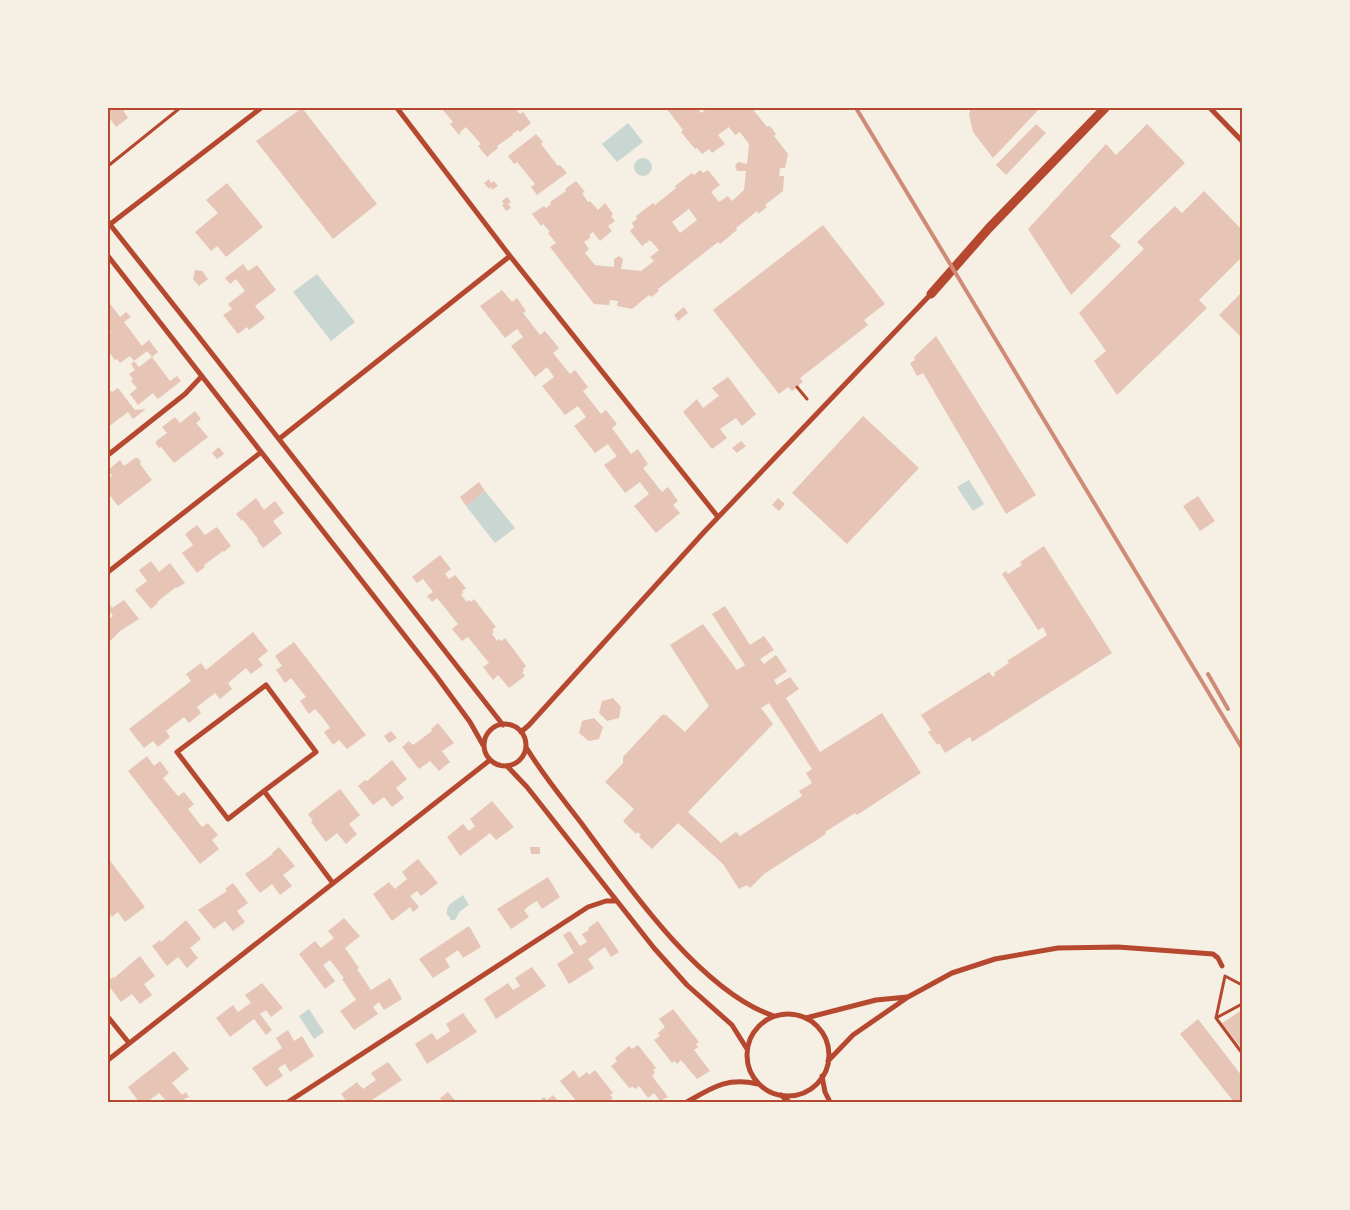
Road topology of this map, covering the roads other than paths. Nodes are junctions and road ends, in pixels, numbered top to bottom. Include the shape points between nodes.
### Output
1 (261, 108) edge
2 (397, 108) edge
3 (1105, 108) edge
4 (1210, 108) edge
5 (1242, 142) edge
6 (108, 224) edge
7 (108, 256) edge
8 (510, 256) junction
9 (931, 294) joint
10 (202, 376) junction
11 (279, 439) junction
12 (260, 453) junction
13 (108, 455) edge
14 (718, 517) junction
15 (108, 572) edge
16 (503, 725) junction
17 (521, 732) junction
18 (484, 745) junction
19 (526, 747) junction
20 (490, 760) junction
21 (507, 766) junction
22 (264, 791) junction
23 (332, 882) junction
24 (616, 901) junction
25 (1222, 966) road end
26 (908, 997) junction
27 (774, 1016) junction
28 (108, 1017) edge
29 (806, 1018) junction
30 (128, 1043) junction
31 (747, 1049) junction
32 (108, 1060) edge
33 (828, 1061) junction
34 (822, 1076) junction
35 (759, 1084) junction
36 (780, 1095) junction
37 (288, 1102) edge
38 (687, 1102) edge
39 (789, 1102) edge
40 (830, 1102) edge

1 - 6 street
2 - 8 street
3 - 9 street via 989,228
4 - 5 street
6 - 11 street
7 - 10 street
8 - 11 street
8 - 14 street
9 - 14 street
10 - 12 street
10 - 13 street via 185,394
11 - 16 street
12 - 15 street
12 - 18 street via 437,677
14 - 17 street
16 - 17 street via 513,726
16 - 18 street via 490,730
17 - 19 street
18 - 20 street
19 - 21 street via 520,760
19 - 27 street via 607,858 671,938 727,990
20 - 21 street
20 - 23 street
21 - 24 street
22 - 22 street via 316,752 266,686 177,752 228,818
22 - 23 street
23 - 30 street
24 - 31 street via 687,985 732,1024
24 - 37 street via 588,906
25 - 26 street via 1213,954 1058,948 995,959 952,973
26 - 29 street via 876,1000
26 - 33 street via 852,1035
27 - 29 street via 784,1014
27 - 31 street via 753,1032
28 - 30 street
29 - 33 street via 824,1036
30 - 32 street
31 - 35 street via 749,1068
33 - 34 street
34 - 36 street via 800,1094
34 - 40 street
35 - 36 street
35 - 38 street via 736,1081 716,1085
36 - 39 street

